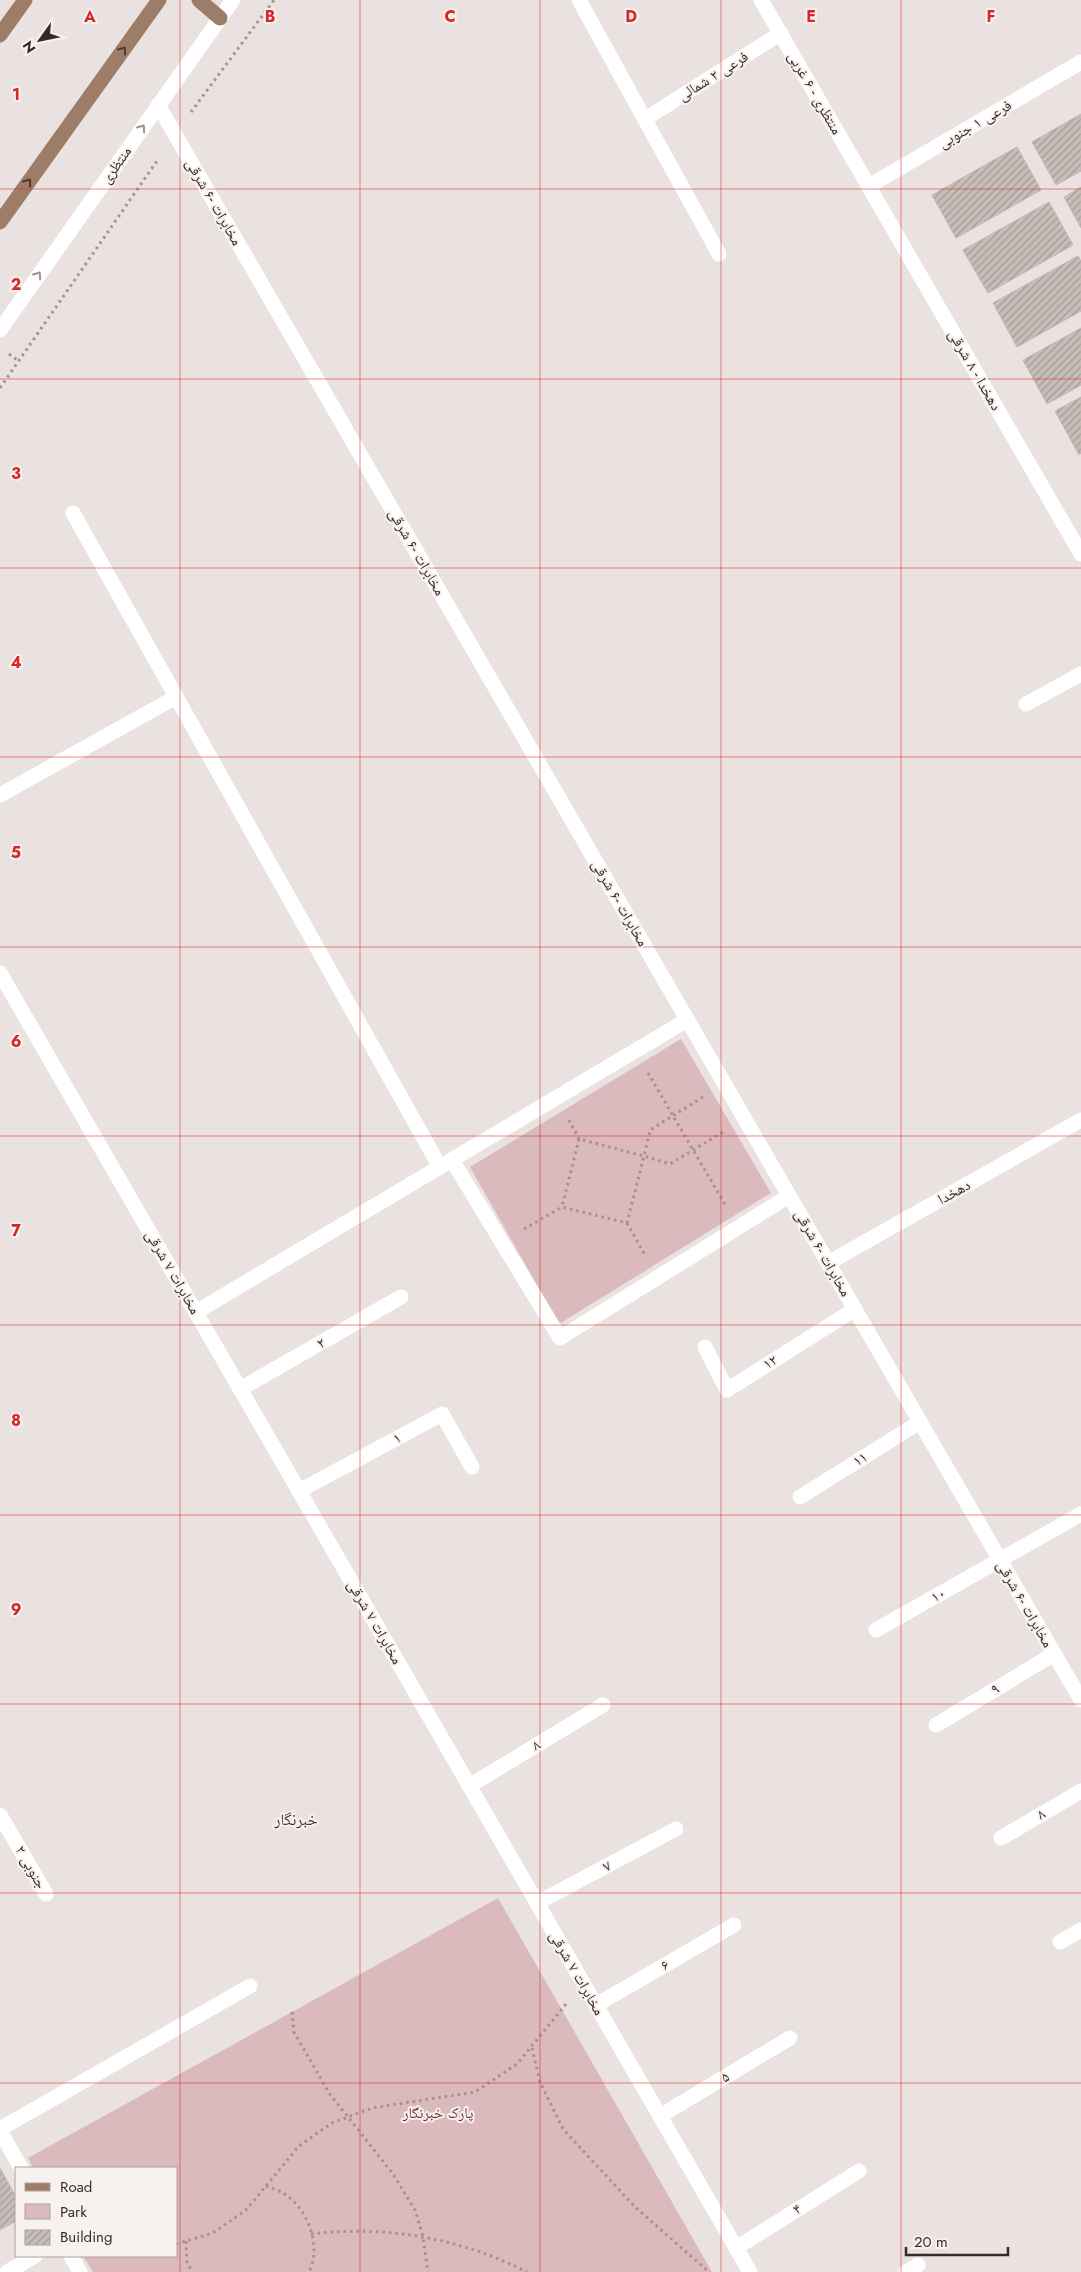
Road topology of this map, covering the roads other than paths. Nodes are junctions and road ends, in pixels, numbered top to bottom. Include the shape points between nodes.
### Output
1 (25, 0) edge
2 (159, 0) edge
3 (199, 0) edge
4 (233, 0) edge
5 (579, 0) edge
6 (761, 0) edge
7 (220, 18) junction
8 (781, 34) junction
9 (0, 35) edge
10 (1081, 62) edge
11 (158, 105) junction
12 (645, 119) junction
13 (869, 186) junction
14 (0, 222) edge
15 (719, 254) dead end
16 (0, 330) edge
17 (73, 513) dead end
18 (1081, 554) edge
19 (1081, 674) edge
20 (176, 698) junction
21 (1026, 704) dead end
22 (0, 795) edge
23 (0, 973) edge
24 (687, 1020) junction
25 (1081, 1120) edge
26 (446, 1164) junction
27 (790, 1196) junction
28 (828, 1263) junction
29 (401, 1296) dead end
30 (855, 1310) junction
31 (196, 1312) junction
32 (705, 1347) dead end
33 (240, 1389) junction
34 (920, 1422) junction
35 (472, 1467) dead end
36 (299, 1491) junction
37 (800, 1497) dead end
38 (1081, 1514) edge
39 (999, 1560) junction
40 (876, 1630) dead end
41 (1054, 1654) junction
42 (1081, 1700) edge
43 (603, 1705) dead end
44 (936, 1725) dead end
45 (469, 1786) junction
46 (1081, 1790) edge
47 (0, 1815) edge
48 (676, 1828) dead end
49 (1002, 1838) dead end
50 (46, 1894) dead end
51 (537, 1903) junction
52 (734, 1925) dead end
53 (1081, 1930) edge
54 (1060, 1942) dead end
55 (250, 1986) dead end
56 (596, 2005) junction
57 (790, 2038) dead end
58 (660, 2116) junction
59 (0, 2130) edge
60 (20, 2167) edge
61 (859, 2171) dead end
62 (736, 2248) junction
63 (33, 2257) edge
64 (72, 2257) edge
65 (7, 2272) edge
66 (80, 2272) edge
67 (750, 2272) edge

1 - 9 main road
14 -> 2 main road
3 - 7 main road
4 - 7 street, منتظری
5 - 12 street
6 - 8 street, منتظری - ۶ غربی
7 - 11 street, منتظری
8 - 12 street, فرعی ۲ شمالی
8 - 13 street, منتظری - ۶ غربی
10 - 13 street, فرعی ۱ جنوبی
16 -> 11 street, منتظری
11 - 24 street, مخابرات -۶ شرقی
12 - 15 street
13 - 18 street, دهخدا - ۸ شرقی
17 - 20 street
19 - 21 street
20 - 22 street
20 - 26 street
23 - 31 street, مخابرات ۷ شرقی
24 - 26 street
24 - 27 street, مخابرات -۶ شرقی
25 - 28 street, دهخدا
26 - 27 street via 501,1242 560,1338
26 - 31 street
27 - 28 street, مخابرات -۶ شرقی
28 - 30 street, مخابرات -۶ شرقی
29 - 33 street, ۲
30 - 32 street, ۱۲ via 727,1390
30 - 34 street, مخابرات -۶ شرقی
31 - 33 street, مخابرات ۷ شرقی
33 - 36 street, مخابرات ۷ شرقی
34 - 37 street, ۱۱
34 - 39 street, مخابرات -۶ شرقی
35 - 36 street, ۱ via 442,1414
36 - 45 street, مخابرات ۷ شرقی
38 - 39 street, ۱۰
39 - 40 street, ۱۰
39 - 41 street, مخابرات -۶ شرقی
41 - 42 street, مخابرات -۶ شرقی
41 - 44 street, ۹
43 - 45 street, ۸
45 - 51 street, مخابرات ۷ شرقی
46 - 49 street, ۸
47 - 50 street, ۲ جنوبی
48 - 51 street, ۷
51 - 56 street, مخابرات ۷ شرقی
52 - 56 street, ۶
53 - 54 street
55 - 59 street
56 - 58 street, مخابرات ۷ شرقی
57 - 58 street, ۵
58 - 62 street, مخابرات ۷ شرقی
59 - 60 street
61 - 62 street, ۴
62 - 67 street, مخابرات ۷ شرقی
63 - 65 street
64 - 66 street

